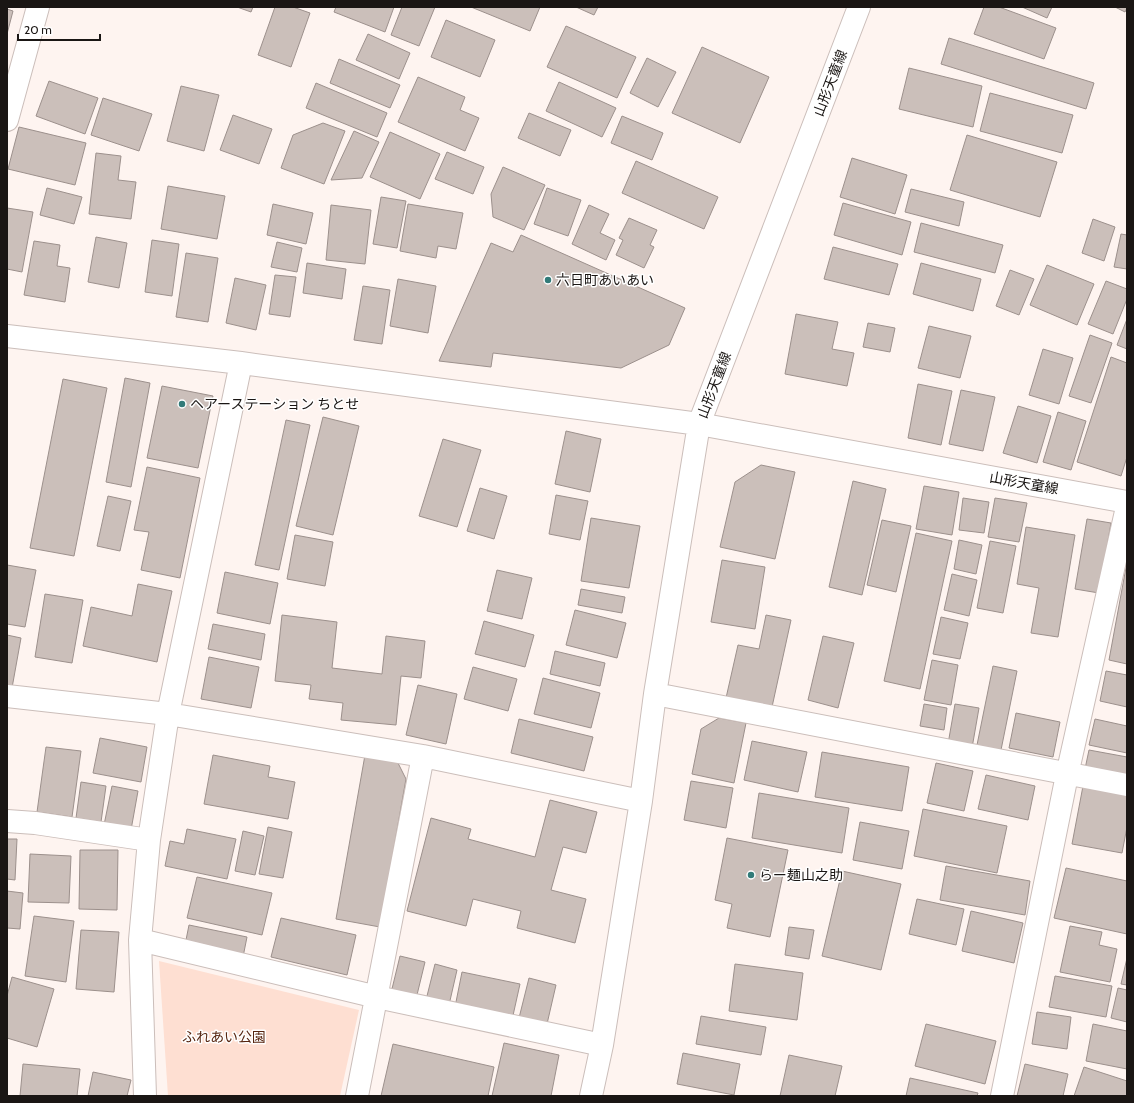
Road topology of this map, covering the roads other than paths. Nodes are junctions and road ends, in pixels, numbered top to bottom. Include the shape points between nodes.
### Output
1 (38, 7) edge
2 (859, 7) edge
3 (7, 120) edge
4 (7, 336) edge
5 (242, 363) junction
6 (699, 424) junction
7 (1127, 502) edge
8 (1127, 508) edge
9 (655, 694) junction
10 (7, 696) edge
11 (168, 714) junction
12 (424, 756) junction
13 (1067, 775) junction
14 (1127, 785) edge
15 (641, 801) junction
16 (7, 821) edge
17 (149, 840) junction
18 (140, 940) junction
19 (377, 997) junction
20 (602, 1045) junction
21 (145, 1096) edge
22 (357, 1096) edge
23 (591, 1096) edge
24 (1002, 1096) edge

1 - 3 street
2 - 6 street, 山形天童線
4 - 5 street
5 - 6 street
5 - 11 street
6 - 7 street, 山形天童線
6 - 9 street
8 - 13 street
9 - 13 street
9 - 15 street
10 - 11 street
11 - 12 street
11 - 17 street
12 - 15 street
12 - 19 street
13 - 14 street
13 - 24 street
15 - 20 street
16 - 17 street
17 - 18 street
18 - 19 street
18 - 21 street
19 - 20 street
19 - 22 street
20 - 23 street

